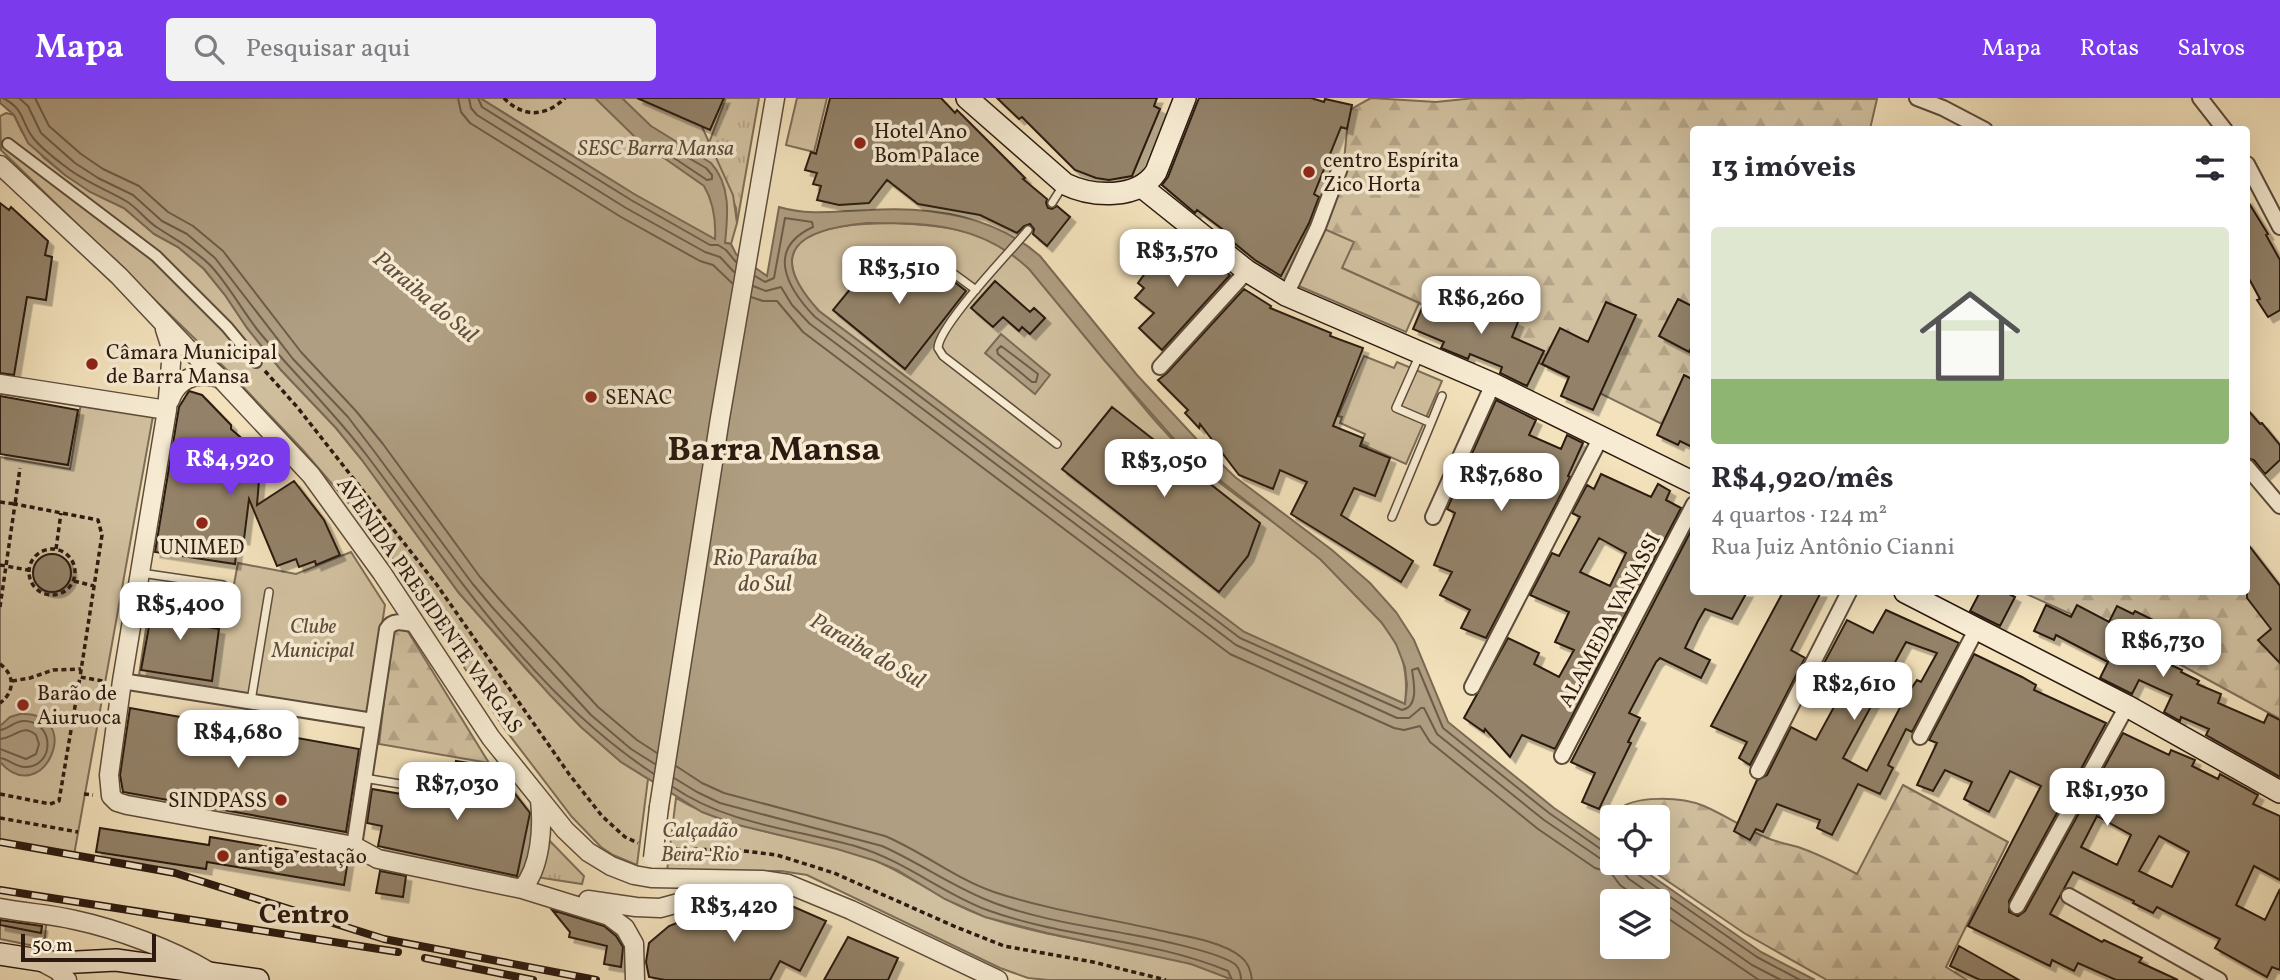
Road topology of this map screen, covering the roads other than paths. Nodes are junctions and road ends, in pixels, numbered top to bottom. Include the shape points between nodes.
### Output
1 (775, 98) edge
2 (967, 98) edge
3 (1185, 98) edge
4 (1917, 98) edge
5 (2200, 98) edge
6 (1978, 126) edge
7 (2222, 126) edge
8 (8, 144) dead end
9 (0, 164) edge
10 (1340, 168) dead end
11 (2250, 170) edge
12 (1065, 184) junction
13 (1142, 187) junction
14 (1052, 203) dead end
15 (2280, 228) edge
16 (1028, 230) dead end
17 (935, 261) dead end
18 (1247, 271) junction
19 (976, 290) junction
20 (1286, 295) junction
21 (164, 325) junction
22 (1421, 353) junction
23 (256, 362) road end
24 (1160, 366) dead end
25 (220, 377) junction
26 (0, 384) edge
27 (1493, 384) junction
28 (1442, 396) dead end
29 (167, 411) junction
30 (1431, 423) junction
31 (1601, 437) junction
32 (1057, 444) dead end
33 (2250, 471) edge
34 (1690, 481) edge
35 (2280, 506) edge
36 (1690, 512) edge
37 (1392, 517) dead end
38 (1433, 517) dead end
39 (141, 573) junction
40 (223, 584) dead end
41 (269, 592) dead end
42 (1847, 595) edge
43 (1911, 595) edge
44 (417, 625) junction
45 (1976, 630) junction
46 (122, 681) junction
47 (1472, 687) dead end
48 (251, 702) junction
49 (2127, 706) junction
50 (373, 721) junction
51 (1920, 737) dead end
52 (1562, 756) dead end
53 (1758, 771) dead end
54 (365, 778) junction
55 (442, 791) dead end
56 (2280, 792) edge
57 (540, 800) junction
58 (354, 846) junction
59 (651, 878) junction
60 (762, 880) junction
61 (522, 889) junction
62 (547, 895) junction
63 (2069, 897) dead end
64 (593, 901) junction
65 (2017, 906) dead end
66 (0, 908) edge
67 (0, 954) edge
68 (37, 960) junction
69 (211, 972) junction
70 (637, 979) edge
71 (67, 980) edge
72 (258, 980) edge
73 (998, 980) edge
74 (2219, 980) edge

1 - 59 street, bridge
2 - 12 main road
3 - 13 main road via 1156,172
4 - 6 street
5 - 7 street
8 - 23 street via 156,256
9 - 21 street, AVENIDA PRESIDENTE VARGAS via 120,276
10 - 20 street
11 - 15 street
12 - 13 main road via 1093,192
12 - 14 lane
13 - 18 main road
16 - 19 lane
17 - 19 lane
18 - 20 main road
18 - 24 street
19 - 32 lane via 940,338 940,352
20 - 22 main road
21 - 25 street, AVENIDA PRESIDENTE VARGAS
21 - 29 street via 172,351
22 - 27 main road
22 - 30 lane via 1396,408
25 - 29 street via 200,375 182,381
25 - 44 street, AVENIDA PRESIDENTE VARGAS via 311,475
26 - 29 street
27 - 31 main road
27 - 38 street
28 - 30 lane
29 - 39 street
30 - 37 lane
31 - 34 main road
31 - 47 street
33 - 35 street
36 - 52 street, ALAMEDA VANASSI
39 - 40 lane
39 - 46 street
41 - 48 lane
42 - 53 street
43 - 45 main road
44 - 50 street via 399,622 388,626
44 - 57 street, AVENIDA PRESIDENTE VARGAS via 467,704
45 - 49 main road
45 - 51 street
46 - 48 street
46 - 58 street via 109,775 109,792 117,802
48 - 50 street
49 - 56 main road
49 - 65 street
50 - 54 street
54 - 55 lane
54 - 58 street
57 - 59 street, AVENIDA PRESIDENTE VARGAS via 588,852 611,866
57 - 61 street via 541,824 532,874
58 - 61 street via 378,859
59 - 60 street, AVENIDA PRESIDENTE VARGAS
59 - 64 street via 648,892 638,900
60 - 64 street via 660,908
60 - 73 street, AVENIDA PRESIDENTE VARGAS via 797,887 851,909
61 - 62 street
62 - 64 street
62 - 70 street via 601,912 625,928 634,944
63 - 74 street
66 - 69 street via 86,923 176,954
67 - 68 main road
68 - 69 main road via 116,960
68 - 71 street
69 - 72 main road

